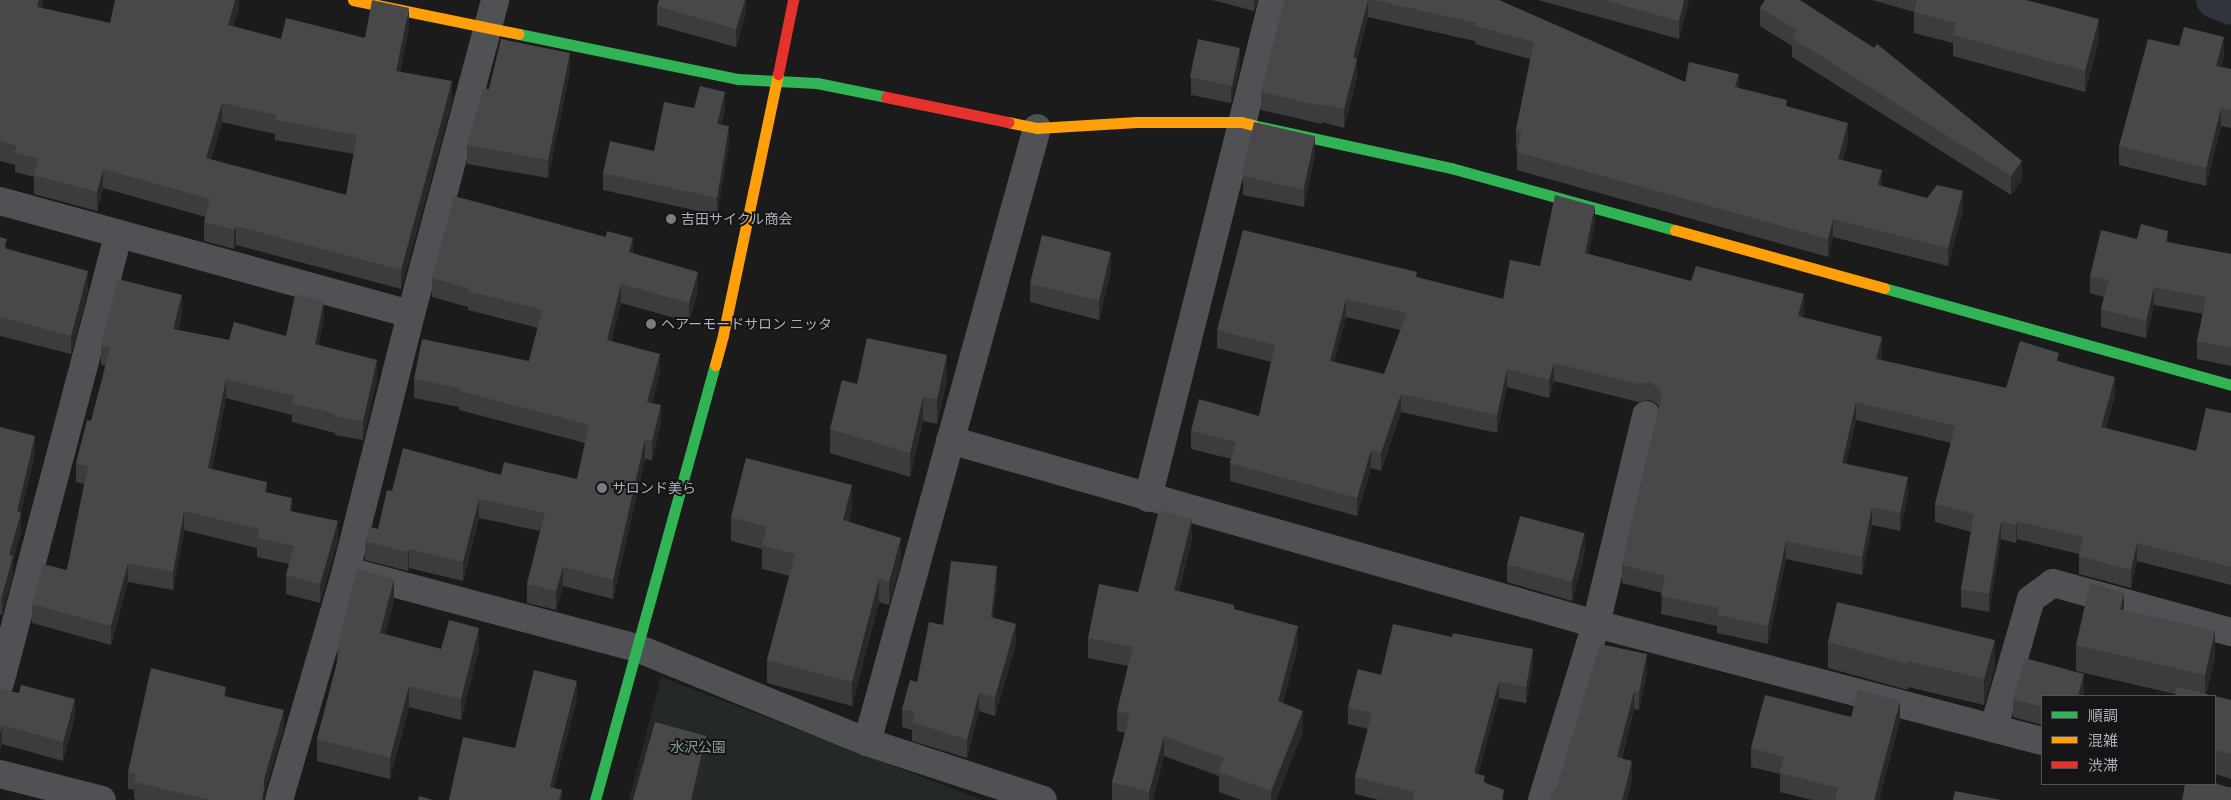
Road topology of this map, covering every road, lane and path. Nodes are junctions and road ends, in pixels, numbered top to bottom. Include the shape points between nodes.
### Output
1 (353, 0) edge
2 (495, 0) edge
3 (794, 0) edge
4 (1273, 0) edge
5 (489, 27) junction
6 (777, 80) junction
7 (1241, 122) junction
8 (1037, 128) junction
9 (0, 201) edge
10 (120, 234) junction
11 (411, 314) junction
12 (2231, 385) edge
13 (1646, 415) dead end
14 (950, 440) junction
15 (1148, 498) junction
16 (346, 571) junction
17 (1596, 624) junction
18 (2231, 632) edge
19 (637, 648) junction
20 (0, 683) edge
21 (1994, 727) junction
22 (2041, 741) edge
23 (867, 742) junction
24 (0, 774) edge
25 (102, 800) edge
26 (279, 800) edge
27 (596, 800) edge
28 (1043, 800) edge
29 (1542, 800) edge

1 - 5 street
2 - 5 street
3 - 6 street
4 - 7 street
5 - 6 street via 738,78
5 - 11 street
6 - 8 street via 817,83
6 - 19 street via 723,336
7 - 8 street via 1137,122
7 - 12 street via 1451,168
7 - 15 street
8 - 14 street
9 - 10 street
10 - 11 street
10 - 20 street
11 - 16 street
13 - 17 street
14 - 15 street
14 - 23 street
15 - 17 street
16 - 19 street
16 - 26 street
17 - 21 street
17 - 29 street
18 - 21 street via 2053,583 2031,599
19 - 23 street
19 - 27 street
21 - 22 street
23 - 28 street
24 - 25 street

